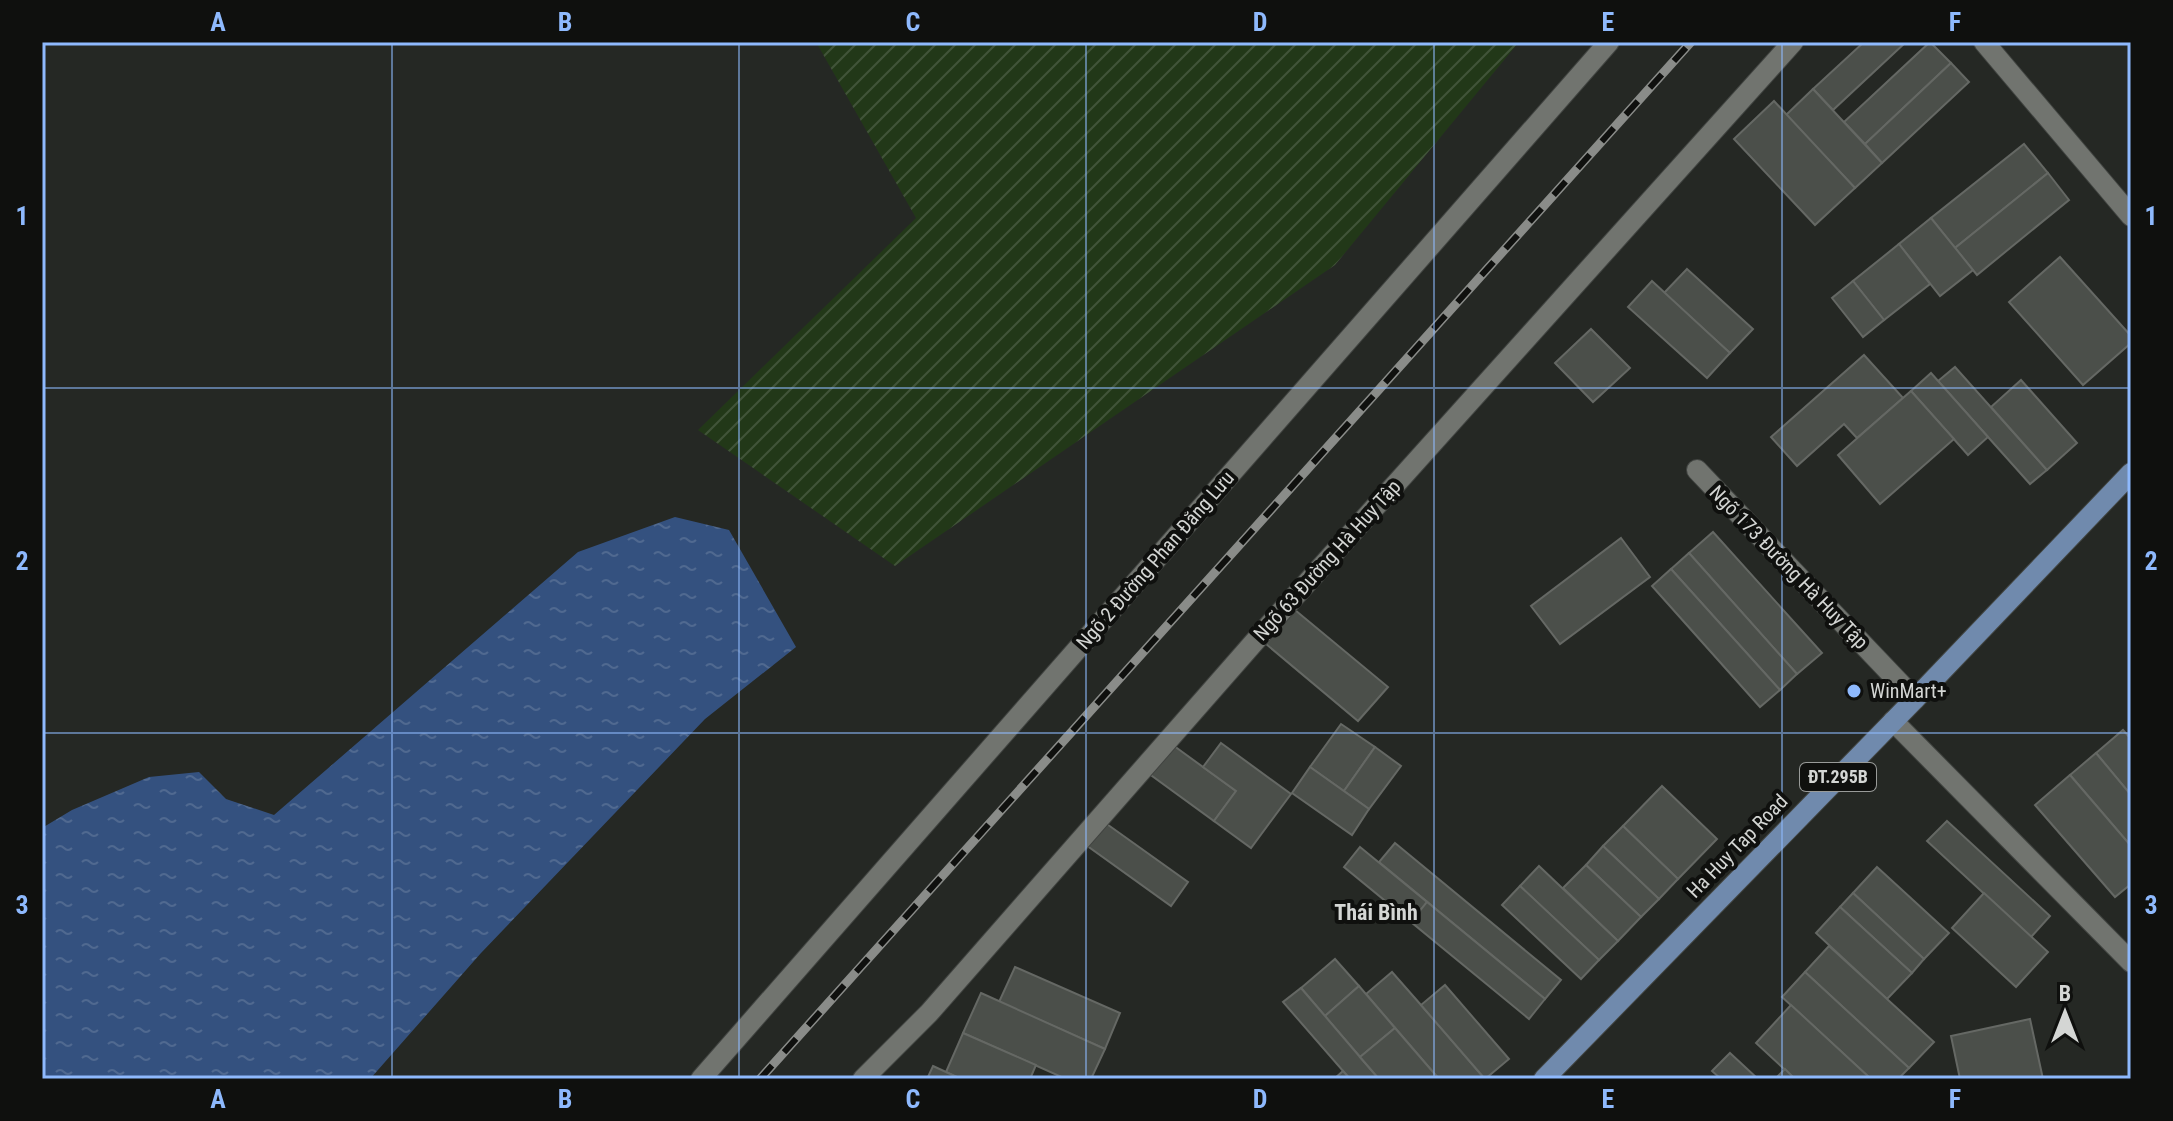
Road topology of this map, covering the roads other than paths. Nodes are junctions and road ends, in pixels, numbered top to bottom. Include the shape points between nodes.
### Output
1 (1609, 42) edge
2 (1793, 42) edge
3 (1984, 42) edge
4 (2131, 216) edge
5 (1697, 470) dead end
6 (2131, 473) edge
7 (1915, 699) junction
8 (1893, 721) junction
9 (2131, 962) edge
10 (701, 1079) edge
11 (863, 1079) edge
12 (1544, 1079) edge

1 - 10 street, Ngõ 2 Đường Phan Đăng Lưu
2 - 11 street, Ngõ 63 Đường Hà Huy Tập via 929,1013
3 - 4 street
5 - 7 street, Ngõ 173 Đường Hà Huy Tập
6 - 7 main road, Ha Huy Tap Road / ĐT.295B
7 - 8 main road, Ha Huy Tap Road / ĐT.295B
8 - 9 street
8 - 12 main road, Ha Huy Tap Road / ĐT.295B

